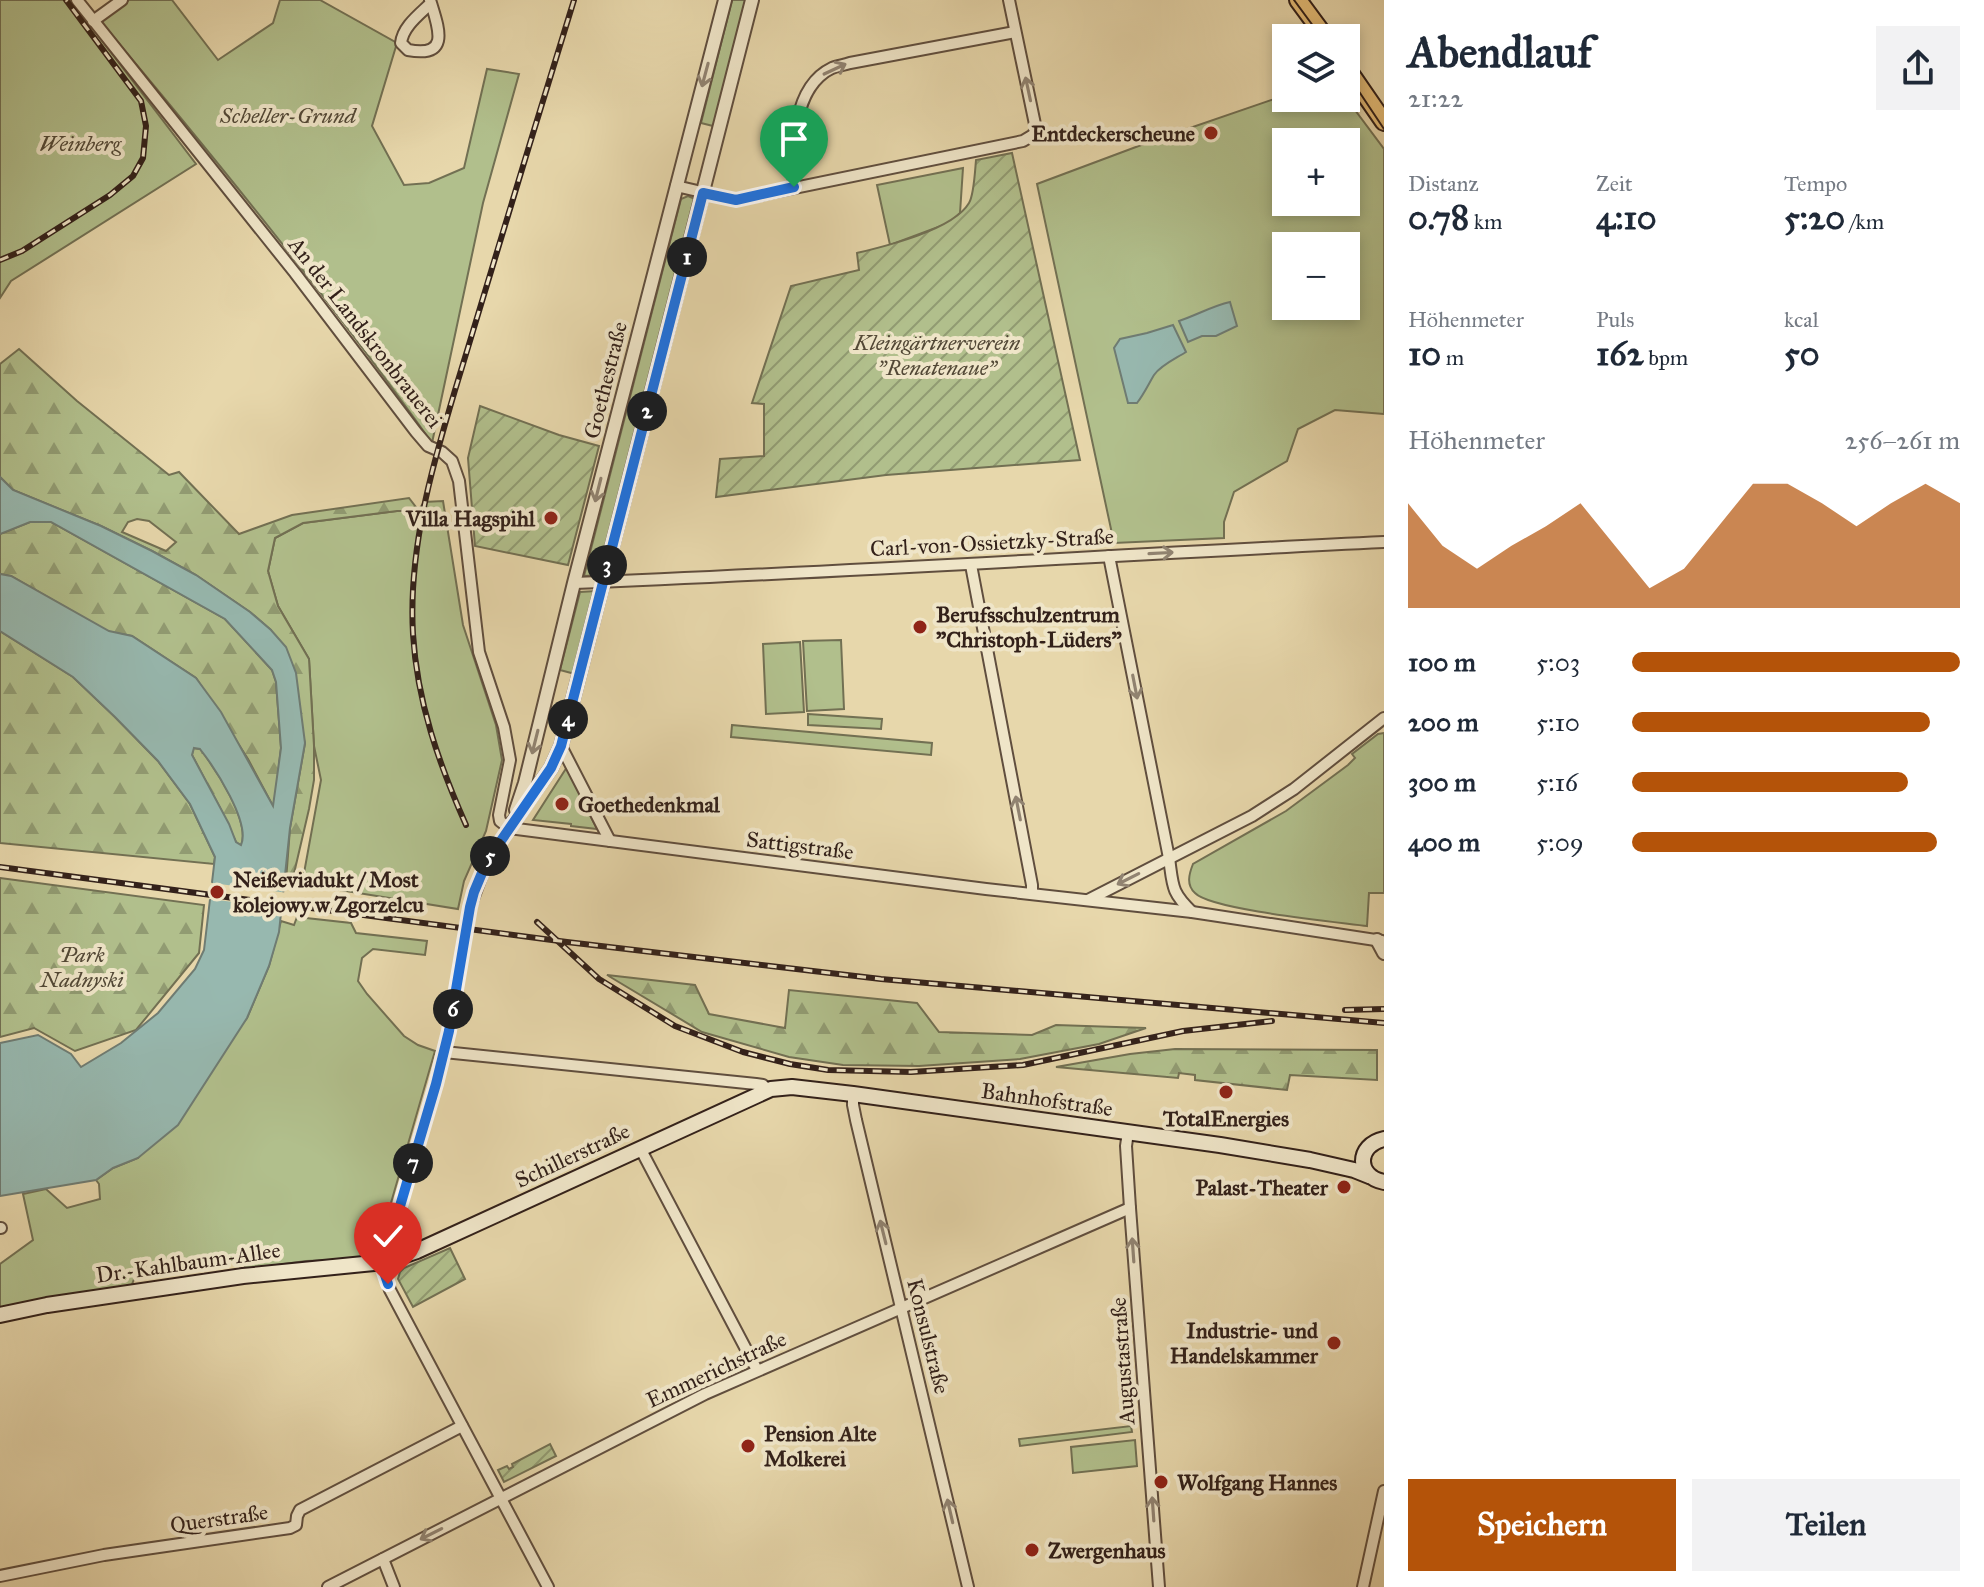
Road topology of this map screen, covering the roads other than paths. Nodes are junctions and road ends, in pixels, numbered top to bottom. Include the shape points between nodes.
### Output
1 (77, 0) edge
2 (122, 0) edge
3 (725, 0) edge
4 (752, 0) edge
5 (1009, 0) edge
6 (1298, 0) edge
7 (431, 2) edge
8 (93, 21) junction
9 (1316, 24) edge
10 (1015, 32) junction
11 (1360, 87) edge
12 (1384, 122) edge
13 (676, 186) junction
14 (794, 187) junction
15 (703, 193) junction
16 (1384, 542) edge
17 (1109, 556) junction
18 (971, 565) junction
19 (603, 582) junction
20 (574, 583) junction
21 (1384, 718) edge
22 (561, 746) junction
23 (511, 826) junction
24 (610, 841) junction
25 (1169, 858) junction
26 (1032, 894) junction
27 (1086, 901) junction
28 (1192, 912) junction
29 (1380, 940) edge
30 (1384, 953) edge
31 (444, 1052) junction
32 (773, 1089) junction
33 (853, 1094) junction
34 (1128, 1132) junction
35 (1382, 1136) edge
36 (640, 1148) junction
37 (1365, 1152) junction
38 (1310, 1160) junction
39 (1369, 1176) junction
40 (1384, 1182) edge
41 (1130, 1208) junction
42 (384, 1262) junction
43 (901, 1308) junction
44 (0, 1315) edge
45 (757, 1370) junction
46 (462, 1426) junction
47 (1384, 1491) edge
48 (500, 1498) junction
49 (1371, 1548) junction
50 (1384, 1551) edge
51 (383, 1559) junction
52 (0, 1576) edge
53 (328, 1587) edge
54 (394, 1587) edge
55 (548, 1587) edge
56 (968, 1587) edge
57 (1159, 1587) edge
58 (1363, 1587) edge

1 - 8 street, An der Landskronbrauerei
2 - 8 street
3 -> 13 street, Goethestraße
4 - 15 street
5 - 10 street
6 - 9 main road
7 - 7 street via 402,35 408,50 426,52 438,44
8 - 23 street, An der Landskronbrauerei via 416,432 452,461 461,490 479,652 510,760 499,815
14 -> 10 street via 795,129 801,107 813,83 830,69
14 -> 10 street via 1033,135
11 - 12 main road
13 - 15 street
13 -> 20 street, Goethestraße
14 - 15 street via 736,200
15 - 19 street
17 -> 16 street, Carl-von-Ossietzky-Straße
17 - 18 street, Carl-von-Ossietzky-Straße
17 -> 25 street
18 - 19 street, Carl-von-Ossietzky-Straße
26 -> 18 street
19 - 20 street
19 - 22 street
20 -> 23 street, Goethestraße
21 - 25 street via 1294,789
22 - 23 street
22 - 24 street
23 - 24 street, Sattigstraße
23 - 31 street, bridge via 487,861 470,907
24 - 26 street, Sattigstraße
25 -> 27 street
25 - 28 street via 1173,889
26 - 27 street, Sattigstraße
27 - 28 street, Sattigstraße
28 - 29 street, Sattigstraße
29 - 30 street
31 - 32 street, Bahnhofstraße
31 - 42 street
32 - 33 main road, Bahnhofstraße
32 - 36 main road, Schillerstraße
33 - 34 main road, Bahnhofstraße
43 -> 33 street, Konsulstraße
34 - 38 main road, Bahnhofstraße
34 - 41 street, Augustastraße
35 - 37 main road
36 - 42 main road, Schillerstraße
36 - 45 street
37 - 38 main road, Bahnhofstraße via 1347,1159
37 - 39 main road
38 - 39 main road, Bahnhofstraße
39 - 40 main road, Bahnhofstraße
41 - 43 street, Emmerichstraße
57 -> 41 street, Augustastraße
42 - 44 main road, Dr.-Kahlbaum-Allee via 243,1276
42 - 46 street via 390,1290
43 - 45 street, Emmerichstraße
56 -> 43 street, Konsulstraße
45 - 48 street, Emmerichstraße
46 - 48 street
46 - 52 street, Querstraße via 300,1510 290,1528
47 - 49 street
48 -> 51 street, Emmerichstraße
48 - 55 street
49 - 50 street
49 - 58 street
51 - 53 street, Emmerichstraße
51 - 54 street

